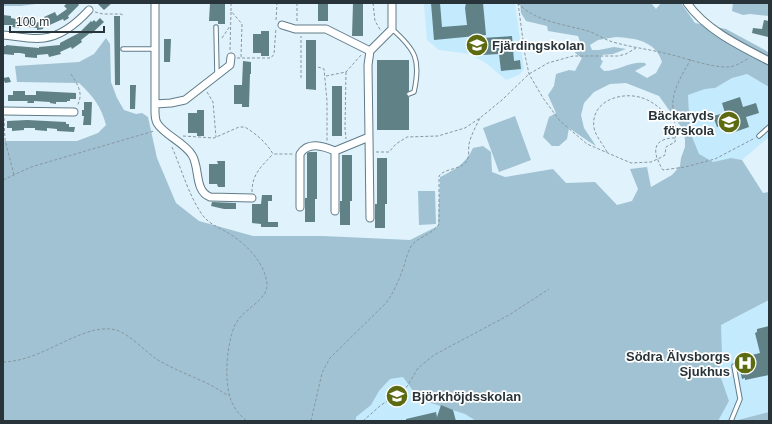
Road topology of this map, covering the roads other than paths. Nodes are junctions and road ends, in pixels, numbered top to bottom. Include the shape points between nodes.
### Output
1 (155, 3) edge
2 (392, 3) edge
3 (687, 3) edge
4 (88, 10) road end
5 (282, 25) dead end
6 (216, 27) dead end
7 (392, 29) junction
8 (3, 35) edge
9 (123, 49) dead end
10 (156, 49) junction
11 (368, 50) junction
12 (232, 57) road end
13 (769, 61) edge
14 (217, 75) junction
15 (409, 94) dead end
16 (155, 104) junction
17 (4, 111) edge
18 (74, 112) road end
19 (769, 127) edge
20 (759, 136) road end
21 (369, 138) junction
22 (335, 151) junction
23 (252, 198) road end
24 (300, 207) dead end
25 (335, 211) dead end
26 (370, 218) dead end
27 (734, 366) dead end
28 (731, 421) edge

1 - 10 street
2 - 7 street
3 - 13 street via 710,27
4 - 8 street via 80,20 62,33 44,38
5 - 11 street via 326,30
6 - 14 lane
7 - 11 street
7 - 15 lane via 416,56 417,78 414,92
9 - 10 lane
10 - 16 street
11 - 21 street
12 - 14 street via 230,65
14 - 16 street via 185,100
16 - 23 street via 158,125 184,145 196,161 200,188 205,195
17 - 18 street
19 - 20 lane
21 - 22 street
21 - 26 street
22 - 24 street via 321,145 303,149 300,154
22 - 25 street
27 - 28 lane via 740,399

